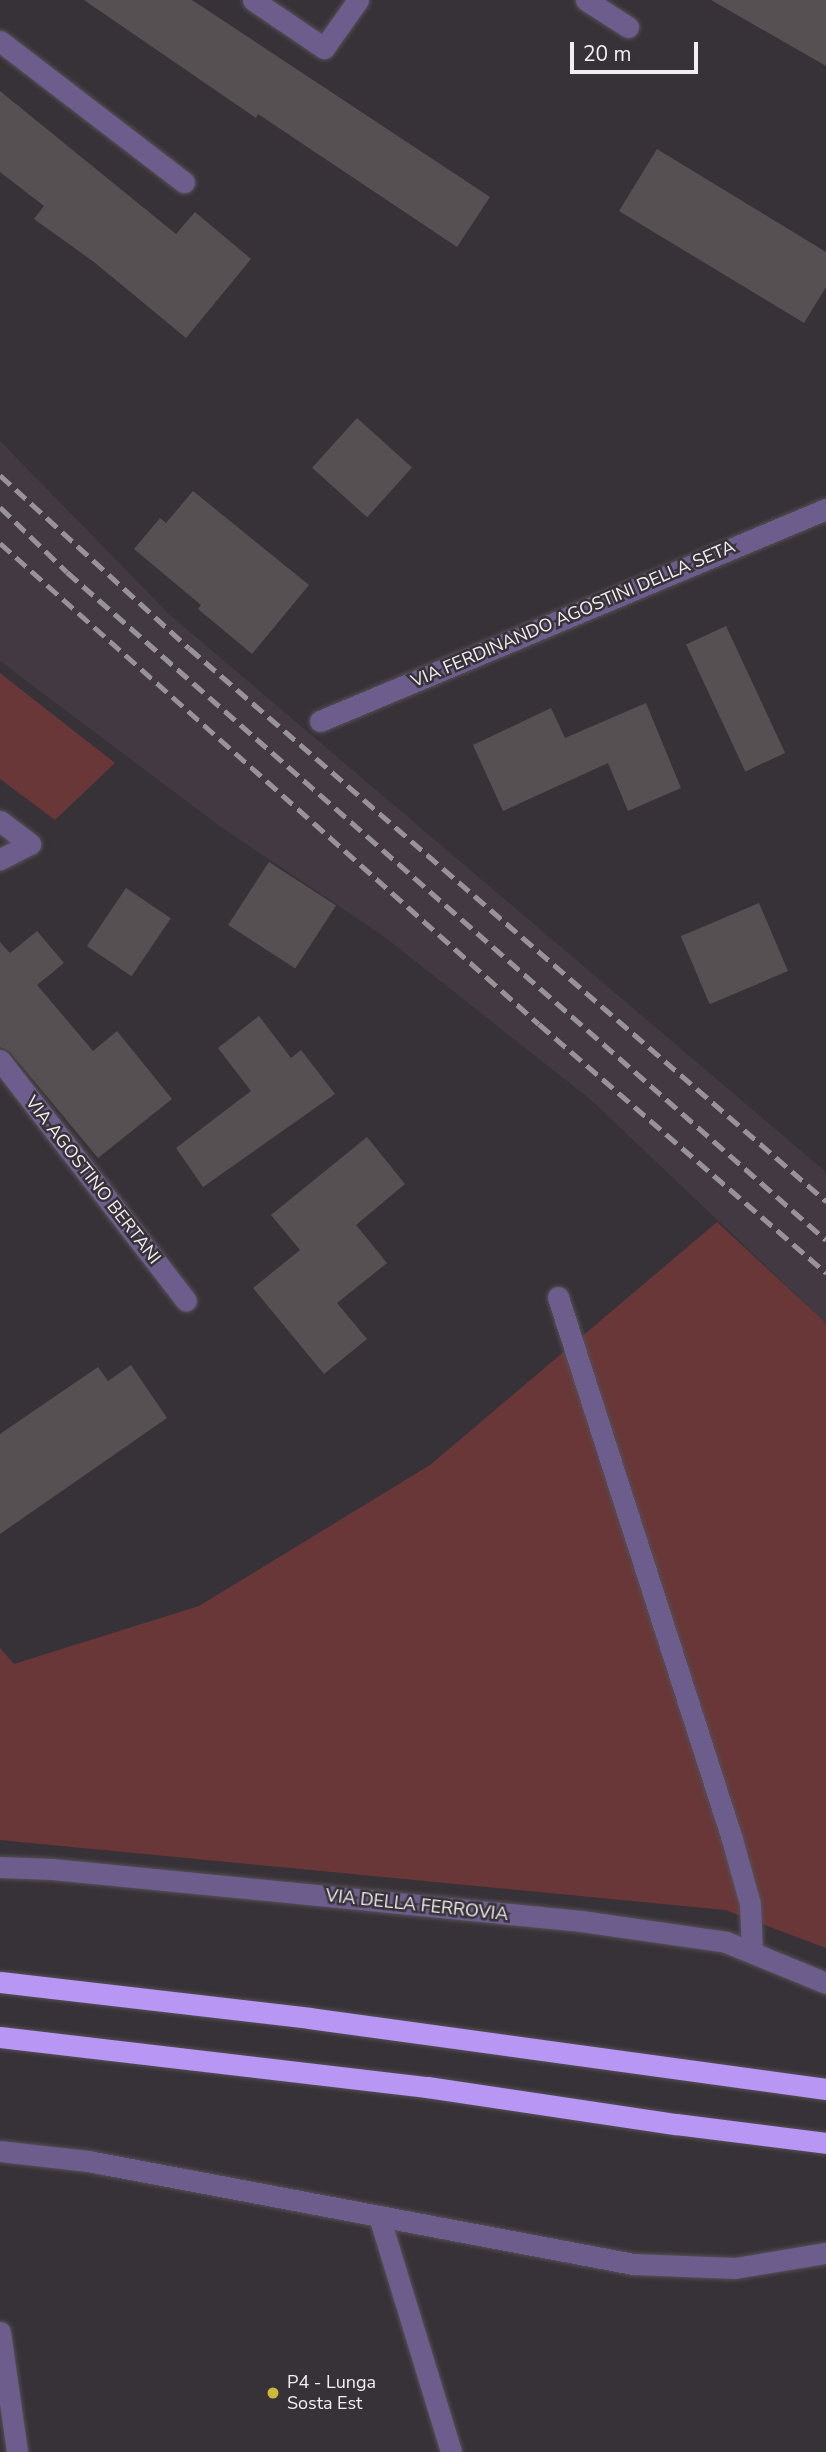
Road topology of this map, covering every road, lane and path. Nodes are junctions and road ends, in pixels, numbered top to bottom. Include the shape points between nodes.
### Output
1 (253, 0) edge
2 (358, 0) edge
3 (586, 0) edge
4 (628, 27) dead end
5 (0, 41) edge
6 (184, 182) dead end
7 (826, 509) edge
8 (320, 721) dead end
9 (0, 821) edge
10 (0, 859) edge
11 (0, 1059) edge
12 (558, 1297) dead end
13 (186, 1301) dead end
14 (0, 1867) edge
15 (752, 1952) junction
16 (0, 1982) edge
17 (826, 1983) edge
18 (0, 2037) edge
19 (826, 2089) edge
20 (826, 2143) edge
21 (0, 2151) edge
22 (379, 2216) junction
23 (826, 2253) edge
24 (0, 2332) edge
25 (17, 2452) edge
26 (451, 2452) edge

1 - 2 street via 324,48
3 - 4 street
5 - 6 street
7 - 8 street, VIA FERDINANDO AGOSTINI DELLA SETA
9 - 10 street via 30,844
11 - 13 street, VIA AGOSTINO BERTANI
12 - 15 street via 732,1839 750,1904
14 - 15 street, VIA DELLA FERROVIA via 581,1921 726,1942
15 - 17 street, VIA DELLA FERROVIA
16 - 19 highway via 309,2018
18 - 20 highway via 427,2087
21 - 22 street via 88,2161
22 - 23 street via 634,2264 735,2268
22 - 26 street
24 - 25 street

